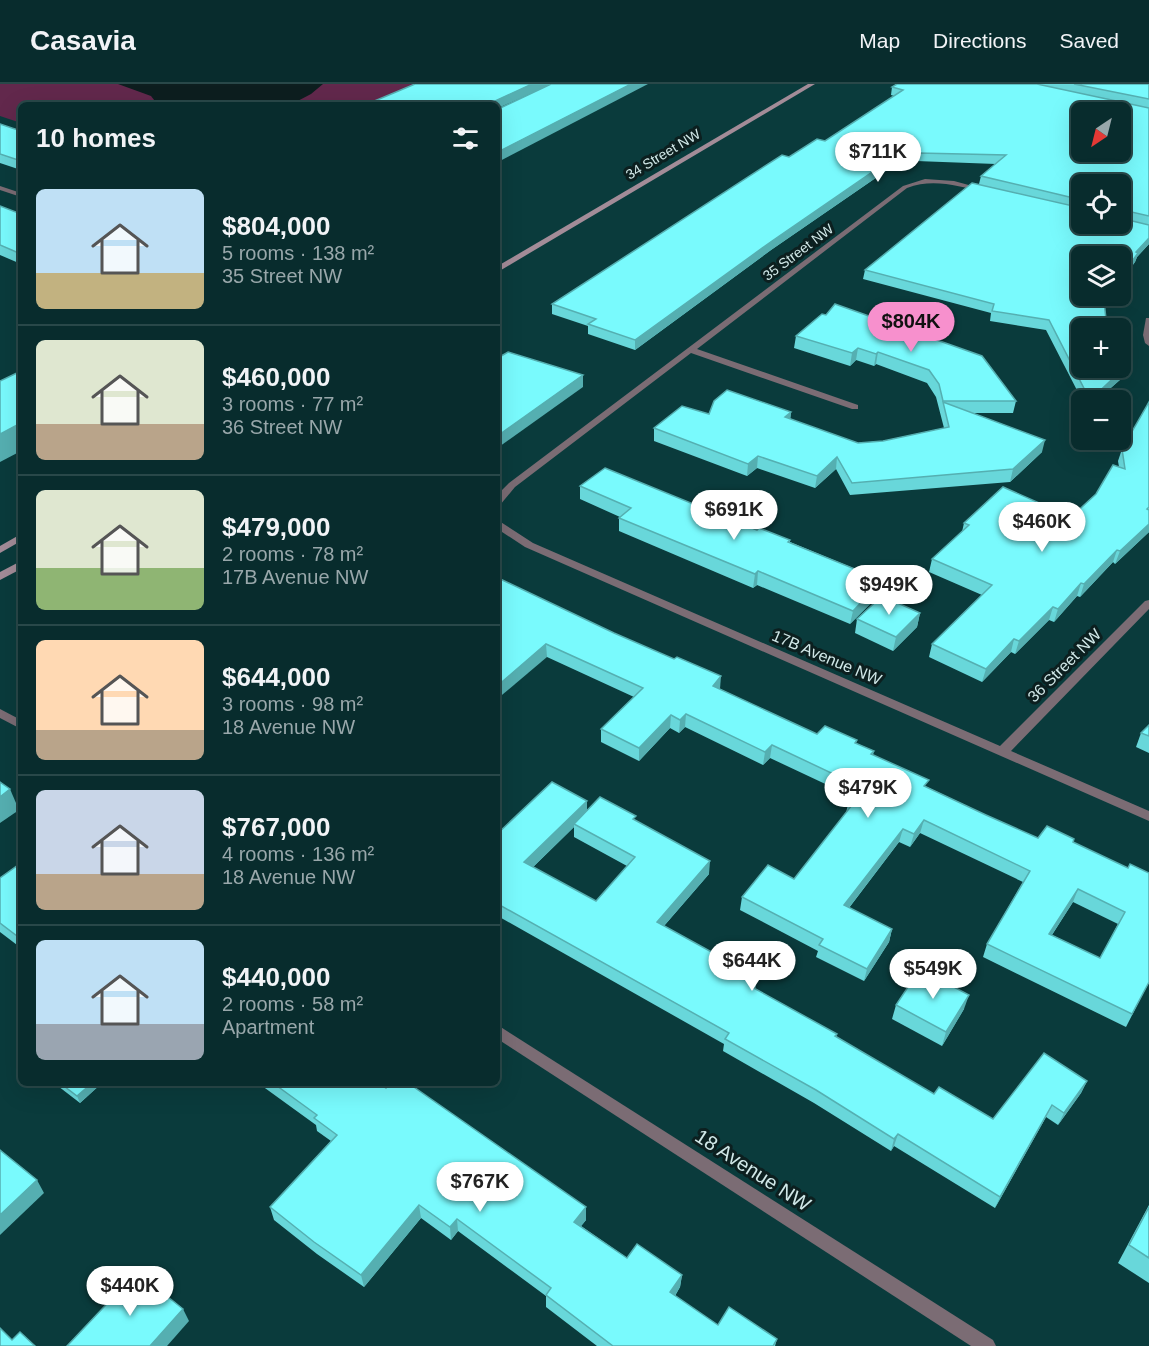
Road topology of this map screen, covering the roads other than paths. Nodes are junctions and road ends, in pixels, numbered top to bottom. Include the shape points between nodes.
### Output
1 (812, 84) edge
2 (0, 188) edge
3 (990, 192) edge
4 (18, 194) edge
5 (500, 268) edge
6 (1149, 320) edge
7 (1149, 343) edge
8 (691, 350) junction
9 (855, 406) dead end
10 (500, 498) edge
11 (500, 526) edge
12 (18, 539) edge
13 (0, 550) edge
14 (18, 566) edge
15 (0, 577) edge
16 (1149, 603) edge
17 (0, 712) edge
18 (18, 723) edge
19 (1003, 751) junction
20 (1149, 816) edge
21 (500, 1033) edge
22 (987, 1346) edge

1 - 5 main road, 34 Street NW
2 - 4 street
3 - 8 street, 35 Street NW via 923,181 905,188
6 - 7 street
8 - 9 street
8 - 10 street, 35 Street NW via 512,484
11 - 19 street, 17B Avenue NW via 529,545
12 - 13 main road
14 - 15 main road
16 - 19 street, 36 Street NW
17 - 18 street
19 - 20 street, 17B Avenue NW
21 - 22 street, 18 Avenue NW

